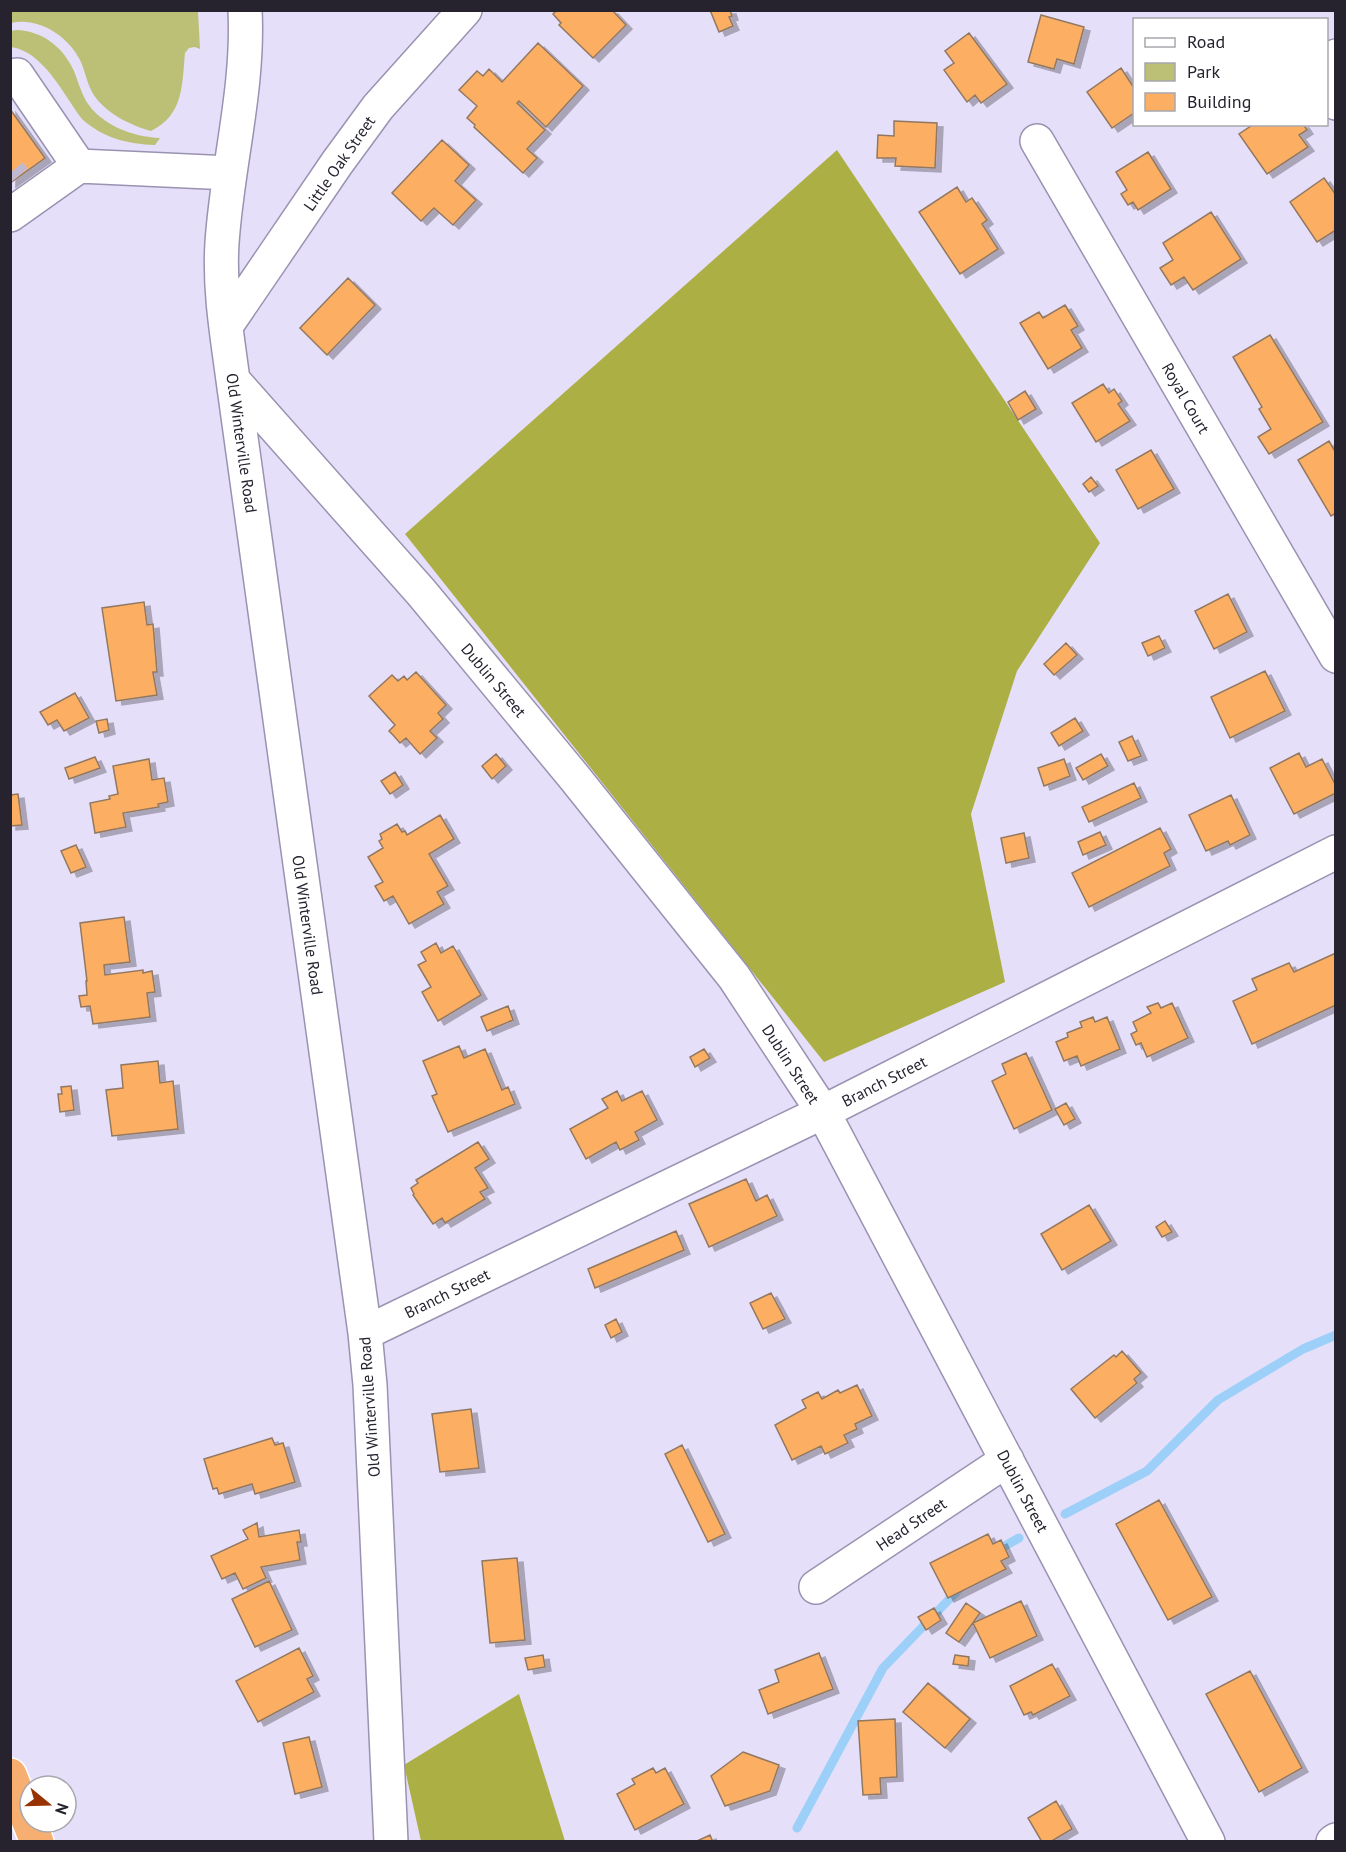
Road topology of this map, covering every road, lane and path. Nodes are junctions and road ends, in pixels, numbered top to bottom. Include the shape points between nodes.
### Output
1 (245, 10) edge
2 (465, 10) edge
3 (1335, 56) edge
4 (10, 76) edge
5 (1328, 84) edge
6 (1037, 141) dead end
7 (78, 166) junction
8 (230, 173) junction
9 (18, 198) edge
10 (226, 326) junction
11 (233, 380) junction
12 (1335, 656) edge
13 (1335, 852) edge
14 (823, 1112) junction
15 (365, 1333) junction
16 (1007, 1460) junction
17 (816, 1587) dead end
18 (10, 1775) edge
19 (37, 1842) edge
20 (391, 1842) edge
21 (1208, 1842) edge

1 - 8 street, Old Winterville Road via 244,73
2 - 10 street, Little Oak Street via 378,107
3 - 5 street
4 - 7 street via 17,75
6 - 12 street, Royal Court
7 - 8 street
7 - 9 street
8 - 10 street, Old Winterville Road via 222,253
10 - 11 street, Old Winterville Road
11 - 14 street, Dublin Street via 421,591 689,918 734,977
11 - 15 street, Old Winterville Road
13 - 14 street, Branch Street
14 - 15 street, Branch Street
14 - 16 street, Dublin Street
15 - 20 street, Old Winterville Road
16 - 17 street, Head Street
16 - 21 street, Dublin Street
18 - 19 highway

